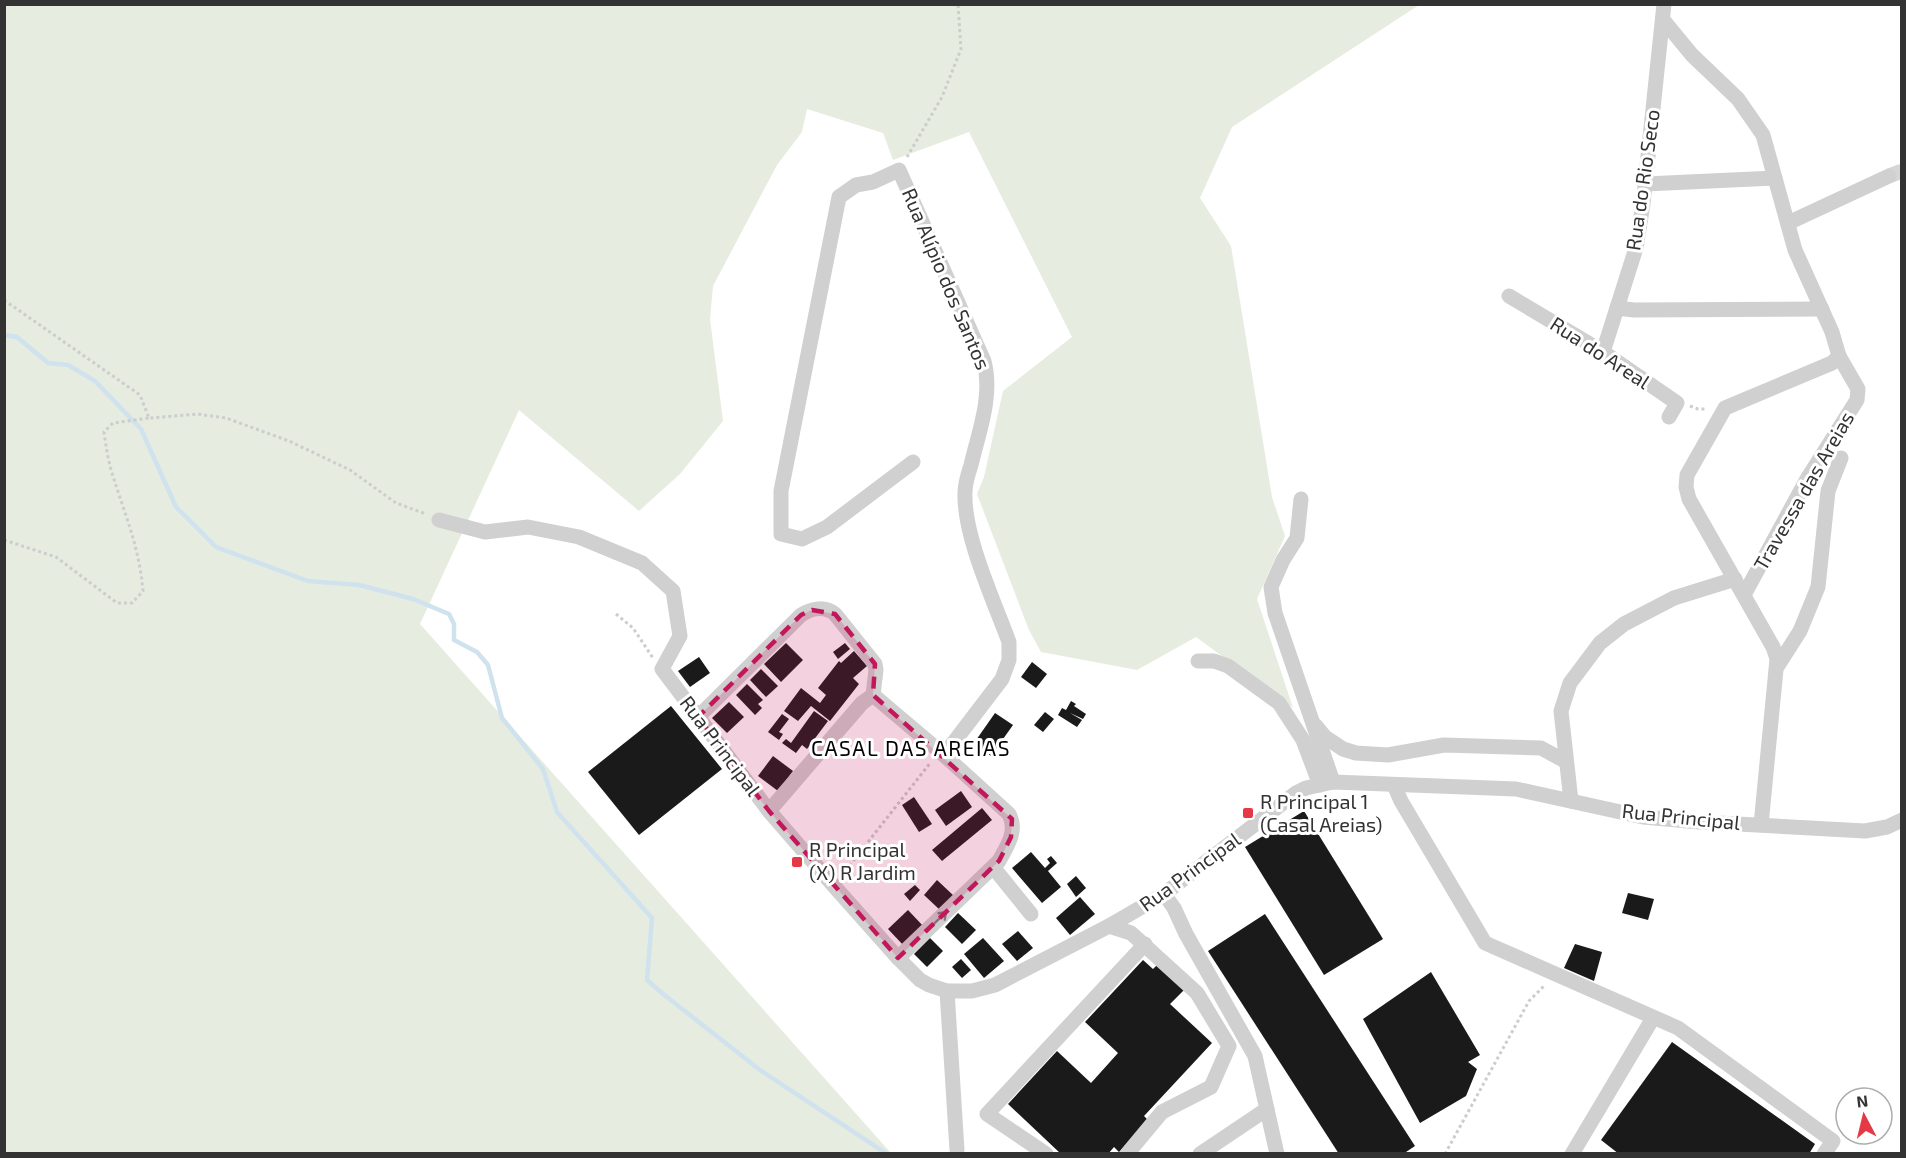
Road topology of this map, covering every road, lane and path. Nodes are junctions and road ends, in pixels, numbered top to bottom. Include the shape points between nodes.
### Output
1 (958, 4) edge
2 (1664, 4) edge
3 (1664, 21) junction
4 (899, 170) junction
5 (1889, 176) tunnel mouth
6 (1775, 178) junction
7 (1645, 184) junction
8 (1788, 223) junction
9 (1509, 296) dead end
10 (4, 300) edge
11 (1617, 308) junction
12 (1822, 309) junction
13 (1603, 352) junction
14 (1839, 356) junction
15 (1673, 410) joint
16 (1721, 413) junction
17 (149, 418) junction
18 (1841, 458) dead end
19 (913, 462) dead end
20 (1301, 499) dead end
21 (439, 520) joint
22 (4, 540) edge
23 (1735, 579) junction
24 (1744, 595) junction
25 (616, 614) dead end
26 (1198, 661) dead end
27 (1777, 667) junction
28 (662, 669) junction
29 (873, 694) junction
30 (698, 717) junction
31 (1312, 722) junction
32 (944, 754) junction
33 (1565, 761) junction
34 (1326, 783) junction
35 (1394, 785) junction
36 (1571, 801) junction
37 (769, 811) junction
38 (1902, 820) edge
39 (1761, 825) junction
40 (993, 867) junction
41 (834, 886) junction
42 (1164, 894) junction
43 (1031, 914) dead end
44 (1109, 927) junction
45 (1145, 944) junction
46 (898, 958) junction
47 (1548, 971) junction
48 (947, 991) junction
49 (1647, 1015) junction
50 (1267, 1109) junction
51 (957, 1150) dead end
52 (1046, 1154) edge
53 (1127, 1154) edge
54 (1200, 1154) edge
55 (1277, 1154) edge
56 (1445, 1154) edge
57 (1572, 1154) edge
58 (1824, 1154) edge

1 - 4 path via 962,49 942,97
2 - 3 street, Rua do Rio Seco
3 - 6 street, Travessa das Areias via 1692,55 1738,99 1764,135
3 - 7 street, Rua do Rio Seco via 1660,28
4 - 19 street via 856,185 839,197 781,491 781,534 802,539 827,527
4 - 32 street, Rua Alípio dos Santos via 987,372 987,400 965,485 965,501 971,535 1010,652 1002,679
5 - 8 street
6 - 7 street
6 - 8 street, Travessa das Areias
7 - 11 street, Rua do Rio Seco via 1636,248
8 - 12 street, Travessa das Areias via 1795,250
9 - 13 street, Rua do Areal
10 - 17 path via 140,395
11 - 12 street
11 - 13 street, Rua do Rio Seco
12 - 14 street, Travessa das Areias
13 - 15 street, Rua do Areal
14 - 16 street via 1832,363
14 - 24 street, Travessa das Areias via 1858,389 1857,400 1807,479
15 - 16 path via 1688,405
16 - 23 street via 1687,475 1686,487
17 - 21 path via 197,414 226,418 289,441 350,470 396,503
17 - 22 path via 113,423 104,432 141,568 142,591 132,603 117,603 56,557
18 - 27 street via 1828,491 1818,587 1800,632
20 - 31 street via 1297,538 1271,587 1275,613
21 - 28 street via 485,532 528,527 579,537 642,563 674,591 680,636
23 - 24 street
23 - 33 street via 1674,598 1624,624 1600,644 1570,683 1561,711
24 - 27 street via 1773,647
25 - 28 path via 633,628
26 - 34 street via 1228,666 1279,703
27 - 39 street
28 - 30 street, Rua Principal
29 - 30 street via 875,664 835,614 819,609 801,615
29 - 32 street
29 - 37 street
30 - 37 street, Rua Principal
31 - 33 street via 1325,737 1356,753 1388,755 1444,745 1541,748
31 - 34 street
32 - 40 street via 1012,819 1009,844
32 - 41 path via 930,763
33 - 36 street
34 - 35 street, Rua Principal
34 - 42 street, Rua Principal via 1296,793
35 - 36 street, Rua Principal via 1516,789
35 - 47 street via 1485,943
36 - 39 street, Rua Principal via 1643,817
37 - 41 street, Rua Principal
38 - 39 street, Rua Principal via 1865,831
40 - 43 street
46 -> 40 street
41 - 46 street, Rua Principal
42 - 44 street, Rua Principal
42 - 50 street via 1255,1056
44 - 45 street via 1131,933
44 - 48 street, Rua Principal via 995,985 972,991
45 - 52 street via 987,1114
45 - 53 street via 1197,993 1229,1047 1211,1088 1162,1112
46 - 48 street, Rua Principal via 920,980
47 - 49 street
47 - 56 path via 1545,985 1529,1001
48 - 51 street
49 - 57 street
49 - 58 street via 1678,1028 1833,1142
50 - 54 street
50 - 55 street

